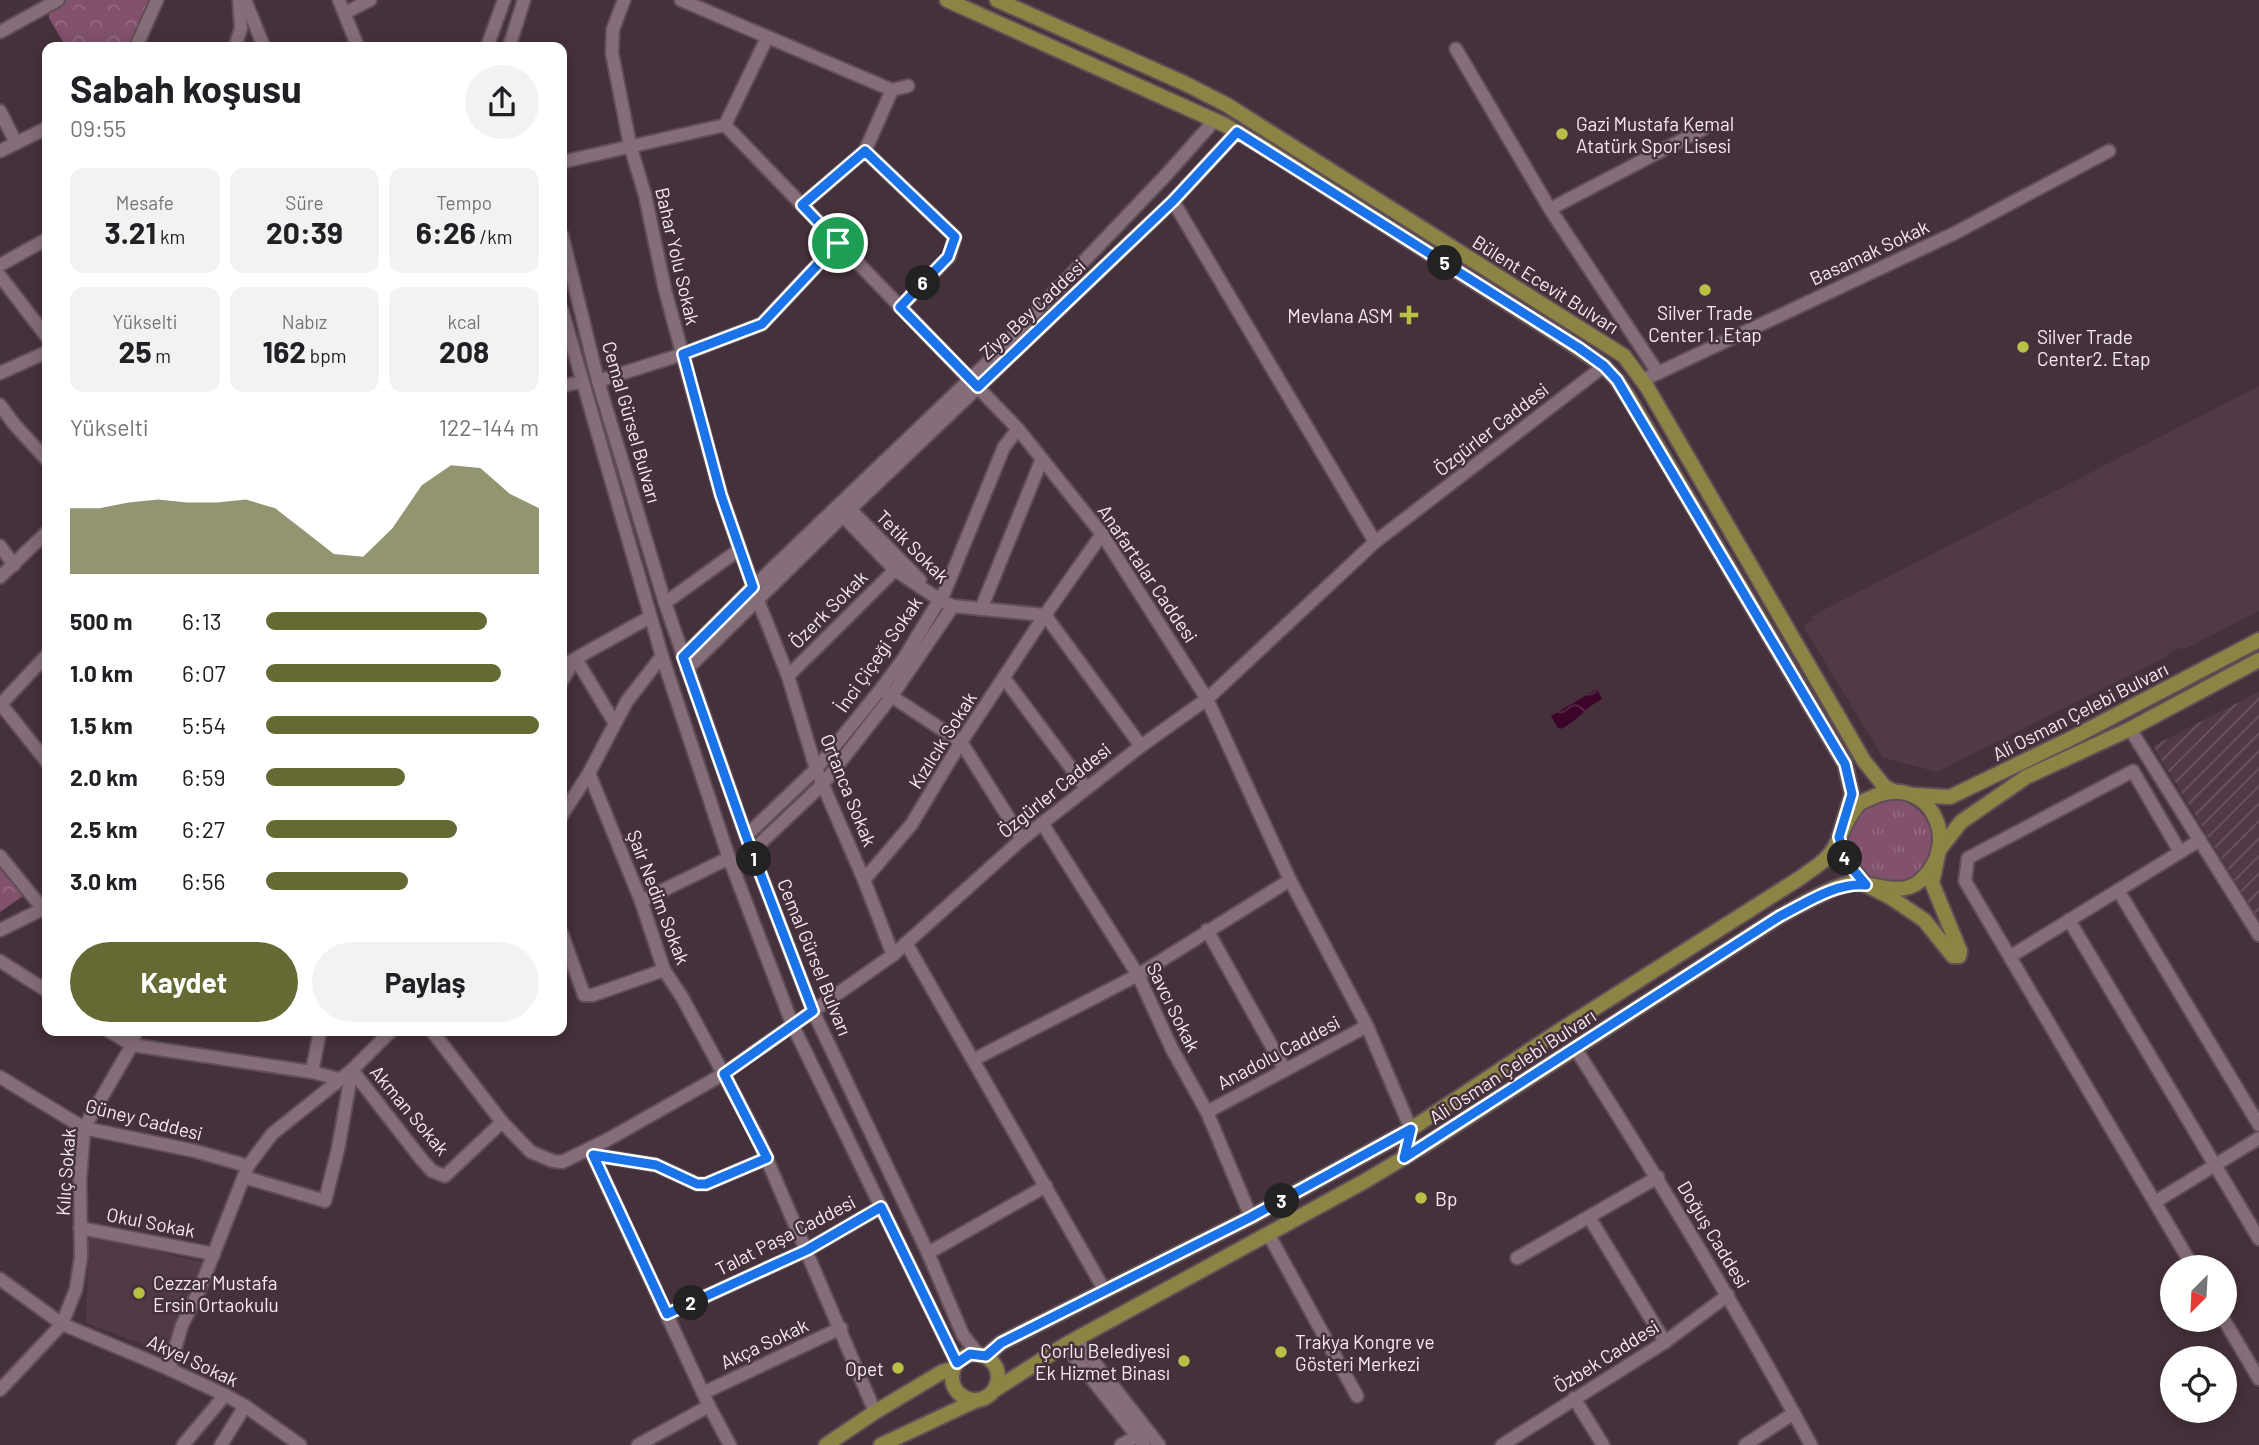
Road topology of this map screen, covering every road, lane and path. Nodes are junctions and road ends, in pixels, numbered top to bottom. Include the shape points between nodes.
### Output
1 (58, 0) edge
2 (157, 0) edge
3 (239, 0) edge
4 (245, 0) edge
5 (339, 0) edge
6 (370, 0) edge
7 (504, 0) edge
8 (524, 0) edge
9 (624, 0) edge
10 (681, 0) edge
11 (947, 0) edge
12 (997, 0) edge
13 (345, 13) junction
14 (0, 32) edge
15 (767, 38) junction
16 (138, 42) edge
17 (237, 42) edge
18 (262, 42) edge
19 (356, 42) edge
20 (490, 42) edge
21 (511, 42) edge
22 (1457, 49) dead end
23 (908, 86) dead end
24 (892, 90) junction
25 (0, 111) edge
26 (1215, 120) junction
27 (725, 125) junction
28 (1703, 128) dead end
29 (42, 130) edge
30 (1237, 132) junction
31 (16, 143) junction
32 (630, 145) junction
33 (0, 151) edge
34 (865, 151) junction
35 (2109, 152) dead end
36 (567, 161) edge
37 (1173, 201) junction
38 (802, 205) junction
39 (1550, 209) junction
40 (42, 242) edge
41 (838, 243) junction
42 (567, 255) edge
43 (0, 265) edge
44 (0, 276) edge
45 (900, 307) junction
46 (567, 329) edge
47 (42, 331) edge
48 (42, 354) edge
49 (683, 354) junction
50 (1604, 366) junction
51 (0, 373) edge
52 (1658, 373) junction
53 (598, 380) junction
54 (1643, 380) junction
55 (581, 382) junction
56 (974, 383) junction
57 (567, 385) edge
58 (0, 405) edge
59 (1018, 429) junction
60 (42, 455) edge
61 (1042, 459) junction
62 (842, 509) junction
63 (1102, 534) junction
64 (42, 537) edge
65 (1375, 542) junction
66 (0, 546) edge
67 (740, 549) junction
68 (14, 565) junction
69 (895, 570) junction
70 (0, 577) edge
71 (755, 593) junction
72 (940, 600) junction
73 (665, 603) junction
74 (953, 606) junction
75 (981, 609) junction
76 (1045, 615) junction
77 (650, 617) junction
78 (2259, 640) edge
79 (662, 656) junction
80 (42, 660) edge
81 (575, 660) junction
82 (2257, 661) edge
83 (685, 663) junction
84 (567, 664) edge
85 (567, 673) edge
86 (788, 676) junction
87 (1004, 678) junction
88 (886, 693) junction
89 (1207, 699) junction
90 (0, 704) edge
91 (614, 722) junction
92 (2130, 729) junction
93 (961, 742) junction
94 (1141, 746) junction
95 (42, 756) edge
96 (816, 769) junction
97 (589, 773) junction
98 (823, 784) junction
99 (1086, 788) junction
100 (1893, 791) junction
101 (1913, 795) junction
102 (567, 807) edge
103 (1042, 823) junction
104 (746, 836) junction
105 (1839, 837) junction
106 (1022, 839) junction
107 (2200, 840) junction
108 (1939, 850) junction
109 (751, 851) junction
110 (2180, 852) junction
111 (0, 856) edge
112 (729, 858) junction
113 (864, 880) junction
114 (1290, 880) junction
115 (1866, 885) junction
116 (2118, 890) junction
117 (641, 901) junction
118 (42, 905) edge
119 (42, 909) edge
120 (2069, 920) junction
121 (0, 930) edge
122 (1207, 930) junction
123 (2259, 935) edge
124 (906, 943) junction
125 (567, 948) edge
126 (892, 955) junction
127 (2011, 956) junction
128 (0, 961) edge
129 (664, 970) junction
130 (1138, 975) junction
131 (42, 988) edge
132 (813, 1011) junction
133 (793, 1026) junction
134 (1367, 1026) junction
135 (117, 1036) edge
136 (135, 1036) edge
137 (319, 1036) edge
138 (386, 1036) edge
139 (436, 1036) edge
140 (132, 1045) junction
141 (1575, 1048) junction
142 (973, 1060) junction
143 (352, 1070) junction
144 (1285, 1070) junction
145 (312, 1072) junction
146 (724, 1074) junction
147 (1, 1079) edge
148 (340, 1079) junction
149 (1207, 1112) junction
150 (502, 1122) junction
151 (2259, 1125) edge
152 (85, 1128) junction
153 (1411, 1129) junction
154 (2259, 1138) edge
155 (591, 1152) junction
156 (767, 1158) junction
157 (1404, 1158) junction
158 (2215, 1165) junction
159 (246, 1171) junction
160 (1658, 1177) junction
161 (1046, 1186) junction
162 (2155, 1202) junction
163 (881, 1207) junction
164 (1251, 1217) junction
165 (1589, 1217) junction
166 (80, 1228) junction
167 (1269, 1235) junction
168 (2259, 1238) edge
169 (807, 1250) junction
170 (929, 1253) junction
171 (214, 1254) junction
172 (2186, 1255) edge
173 (1517, 1258) dead end
174 (0, 1279) edge
175 (1105, 1290) junction
176 (1728, 1296) junction
177 (667, 1314) junction
178 (62, 1324) junction
179 (841, 1328) junction
180 (2231, 1332) edge
181 (1071, 1342) junction
182 (1665, 1342) junction
183 (982, 1355) junction
184 (955, 1366) junction
185 (169, 1368) junction
186 (2259, 1379) edge
187 (996, 1389) junction
188 (0, 1390) edge
189 (703, 1393) junction
190 (225, 1395) junction
191 (1357, 1396) dead end
192 (1574, 1398) junction
193 (977, 1401) junction
194 (245, 1406) junction
195 (709, 1406) junction
196 (875, 1412) junction
197 (1794, 1413) junction
198 (1141, 1440) edge
199 (183, 1445) edge
200 (221, 1445) edge
201 (300, 1445) edge
202 (638, 1445) edge
203 (730, 1445) edge
204 (826, 1445) edge
205 (881, 1445) edge
206 (1121, 1445) edge
207 (1159, 1445) edge
208 (1502, 1445) edge
209 (1603, 1445) edge
210 (1745, 1445) edge
211 (1811, 1445) edge

1 - 14 street
2 - 16 street
3 - 17 street via 241,28
4 - 18 street
5 - 13 street
6 - 13 street
7 - 20 street
8 - 21 street
9 - 32 street, Bahar Yolu Sokak via 613,29 611,53
10 - 15 street
11 - 26 main road
12 - 54 main road, Bülent Ecevit Bulvarı via 1227,105 1624,356
13 - 19 street
15 - 24 street
15 - 27 street
22 - 39 street
23 - 24 street
24 - 34 street
25 - 31 street
26 - 30 main road
26 - 56 street, Ziya Bey Caddesi
27 - 32 street
27 - 38 street, Anafartalar Caddesi
28 - 39 street
29 - 31 street
30 - 37 street, Ziya Bey Caddesi
30 - 50 main road
31 - 33 street
32 - 36 street
32 - 49 street, Bahar Yolu Sokak
34 - 38 street
34 - 45 street via 955,237 948,257
35 - 52 street, Basamak Sokak via 1955,233
37 - 56 street, Ziya Bey Caddesi
37 - 65 street
38 - 41 street, Anafartalar Caddesi
39 - 52 street
40 - 43 street
41 - 45 street, Anafartalar Caddesi
41 - 49 street via 762,324
42 - 53 street, Cemal Gürsel Bulvarı
44 - 47 street
45 - 56 street, Anafartalar Caddesi
46 - 55 street, Cemal Gürsel Bulvarı
48 - 51 street
49 - 53 street
49 - 67 street, Bahar Yolu Sokak
50 - 65 street, Özgürler Caddesi
50 - 105 main road via 1629,398 1845,764 1852,794
52 - 54 street, Basamak Sokak
53 - 73 street, Cemal Gürsel Bulvarı
54 - 100 main road, Bülent Ecevit Bulvarı via 1852,743 1876,778
55 - 57 street
55 - 77 street, Cemal Gürsel Bulvarı
56 - 59 street, Anafartalar Caddesi
56 - 62 street, Ziya Bey Caddesi
58 - 60 street
59 - 61 street, Anafartalar Caddesi
59 - 72 street, İnci Çiçeği Sokak via 1004,447
61 - 63 street, Anafartalar Caddesi
61 - 75 street
62 - 69 street, Tetik Sokak
62 - 71 street, Ziya Bey Caddesi
62 - 72 street, Tetik Sokak
63 - 76 street, Kızılcık Sokak
63 - 89 street, Anafartalar Caddesi
64 - 68 street
65 - 89 street, Özgürler Caddesi
66 - 68 street
67 - 71 street, Bahar Yolu Sokak
67 - 73 street
68 - 70 street
69 - 72 street, Tetik Sokak
69 - 86 street, Özerk Sokak
71 - 83 street, Ziya Bey Caddesi
71 - 86 street, Ortanca Sokak
72 - 74 street
72 - 88 street, İnci Çiçeği Sokak
73 - 83 street, Cemal Gürsel Bulvarı
74 - 75 street
74 - 88 street, İnci Çiçeği Sokak
75 - 76 street
76 - 87 street, Kızılcık Sokak
76 - 94 street
77 - 79 street, Cemal Gürsel Bulvarı
77 - 81 street
78 - 101 main road, Ali Osman Çelebi Bulvarı via 1950,797
79 - 91 street
79 - 112 street, Cemal Gürsel Bulvarı
80 - 90 street
81 - 84 street
81 - 85 street
81 - 91 street
82 - 92 main road, Ali Osman Çelebi Bulvarı
83 - 104 street, Cemal Gürsel Bulvarı
86 - 96 street, Ortanca Sokak
87 - 93 street, Kızılcık Sokak
87 - 99 street
88 - 93 street
88 - 96 street, İnci Çiçeği Sokak
88 - 98 street, İnci Çiçeği Sokak
89 - 94 street, Özgürler Caddesi
89 - 114 street, Anafartalar Caddesi
90 - 95 street
91 - 97 street
92 - 107 street
92 - 108 main road, Ali Osman Çelebi Bulvarı via 2000,793 1961,822
93 - 106 street
93 - 113 street, Kızılcık Sokak via 911,825
94 - 99 street, Özgürler Caddesi
96 - 98 street, Ortanca Sokak
96 - 104 street, İnci Çiçeği Sokak
97 - 102 street
97 - 117 street, Şair Nedim Sokak
98 - 109 street, İnci Çiçeği Sokak
98 - 113 street, Ortanca Sokak
99 - 103 street, Özgürler Caddesi
100 - 101 main road
100 - 105 main road via 1859,804
101 - 108 main road via 1927,805 1940,826
103 - 106 street, Özgürler Caddesi
103 - 130 street, Savcı Sokak
104 - 109 street, Cemal Gürsel Bulvarı
105 - 115 main road via 1846,861
105 - 153 main road, Ali Osman Çelebi Bulvarı via 1829,855 1790,885
106 - 124 street, Özgürler Caddesi
107 - 110 street
107 - 123 street
108 - 115 main road via 1919,882 1894,890
108 - 115 main road via 1932,883 1959,956 1949,953 1923,920
109 - 132 street, Cemal Gürsel Bulvarı
110 - 116 street
110 - 127 street via 2133,771 1968,858 1965,881
111 - 118 street
112 - 117 street
112 - 133 street, Cemal Gürsel Bulvarı
113 - 126 street, Ortanca Sokak
114 - 122 street
114 - 134 street, Anafartalar Caddesi
115 - 141 main road, Ali Osman Çelebi Bulvarı via 1851,883 1780,916
116 - 120 street
116 - 151 street
117 - 129 street, Şair Nedim Sokak
119 - 121 street
120 - 127 street
120 - 158 street
122 - 130 street
122 - 144 street
124 - 126 street, Özgürler Caddesi
124 - 142 street
125 - 129 street via 584,996
126 - 132 street, Özgürler Caddesi
127 - 162 street
128 - 131 street
129 - 146 street, Şair Nedim Sokak
130 - 142 street
130 - 149 street, Savcı Sokak
132 - 133 street, Özgürler Caddesi
132 - 170 street, Cemal Gürsel Bulvarı
133 - 146 street, Özgürler Caddesi
133 - 163 street, Cemal Gürsel Bulvarı
134 - 144 street, Anadolu Caddesi
134 - 153 street, Anafartalar Caddesi
135 - 140 street
136 - 140 street, Kılıç Sokak
137 - 145 street
138 - 143 street
139 - 150 street, Özgürler Caddesi
140 - 145 street
140 - 152 street, Kılıç Sokak
141 - 157 main road, Ali Osman Çelebi Bulvarı
141 - 160 street, Doğuş Caddesi
142 - 161 street
143 - 148 street
143 - 150 street, Akman Sokak via 432,1171 445,1176
143 - 159 street, Güney Caddesi via 325,1201
144 - 149 street, Anadolu Caddesi
145 - 148 street
146 - 155 street, Özgürler Caddesi
146 - 156 street, Şair Nedim Sokak
147 - 152 street, Güney Caddesi
148 - 159 street via 272,1134
149 - 164 street, Savcı Sokak
150 - 155 street, Özgürler Caddesi via 543,1159 562,1162
152 - 159 street, Güney Caddesi via 195,1151
152 - 166 street, Kılıç Sokak
153 - 157 street
153 - 164 main road, Ali Osman Çelebi Bulvarı
154 - 158 street
155 - 156 street via 656,1165 697,1184
155 - 177 street
156 - 169 street, Şair Nedim Sokak
157 - 167 main road, Ali Osman Çelebi Bulvarı
158 - 162 street
158 - 168 street
159 - 171 street
160 - 165 street
160 - 176 street, Doğuş Caddesi
161 - 170 street
161 - 175 street
162 - 172 street
163 - 169 street, Talat Paşa Caddesi
163 - 184 street, Cemal Gürsel Bulvarı
164 - 175 main road, Ali Osman Çelebi Bulvarı
165 - 173 street
165 - 182 street
166 - 171 street, Okul Sokak
166 - 178 street, Kılıç Sokak via 76,1289
167 - 181 main road, Ali Osman Çelebi Bulvarı
167 - 191 street
169 - 177 street, Talat Paşa Caddesi
169 - 179 street, Şair Nedim Sokak
170 - 183 street, Cemal Gürsel Bulvarı via 963,1335
171 - 185 street via 182,1325
174 - 178 street, Akyel Sokak
175 - 183 main road, Ali Osman Çelebi Bulvarı
176 - 182 street, Özbek Caddesi
176 - 197 street, Doğuş Caddesi
177 - 189 street
178 - 185 street, Akyel Sokak
178 - 188 street
179 - 189 street, Akça Sokak
179 - 196 street, Şair Nedim Sokak
180 - 186 street
181 - 187 main road, Ali Osman Çelebi Bulvarı
181 - 198 street
181 - 207 street
182 - 192 street, Özbek Caddesi
183 - 184 main road via 962,1357
183 - 187 main road via 996,1367
184 - 193 main road via 951,1377 957,1392
184 - 196 main road
185 - 190 street, Akyel Sokak
187 - 193 main road
189 - 195 street
190 - 194 street, Akyel Sokak
190 - 199 street
192 - 208 street, Özbek Caddesi
192 - 209 street
193 - 205 main road
194 - 200 street
194 - 201 street, Akyel Sokak
195 - 202 street
195 - 203 street
196 - 204 main road
197 - 210 street
197 - 211 street, Doğuş Caddesi
198 - 206 street

